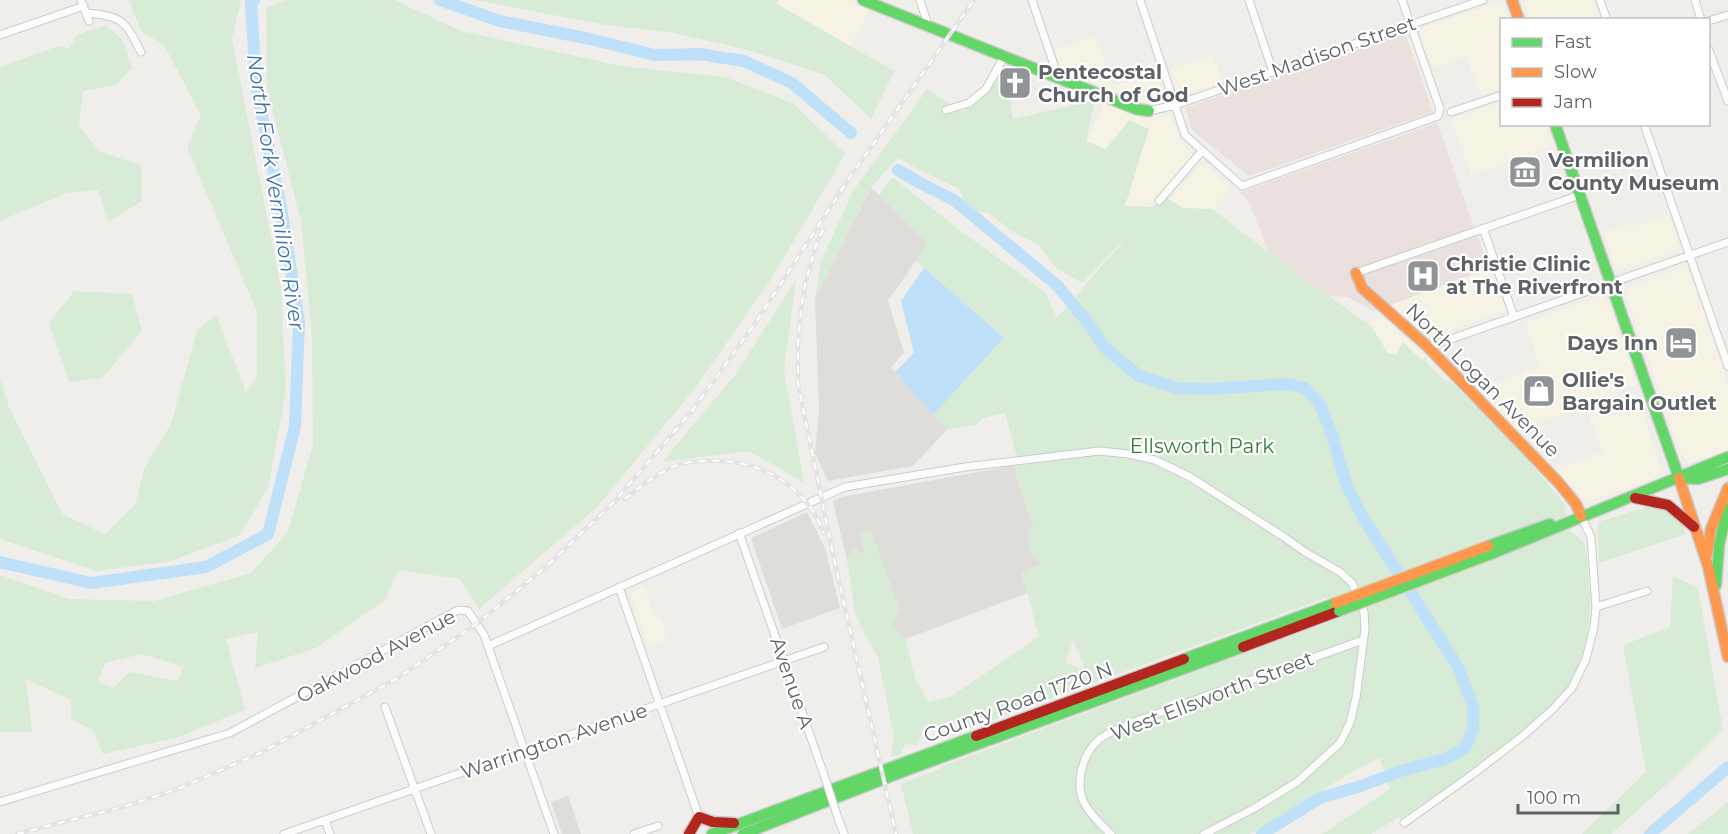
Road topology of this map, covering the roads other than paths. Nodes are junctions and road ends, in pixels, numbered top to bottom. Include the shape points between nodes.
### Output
1 (863, 0) edge
2 (920, 0) edge
3 (1032, 0) edge
4 (1140, 0) edge
5 (1250, 0) edge
6 (1402, 0) edge
7 (1483, 0) edge
8 (1512, 0) edge
9 (1600, 0) edge
10 (1695, 0) edge
11 (84, 6) edge
12 (1728, 15) edge
13 (1518, 18) edge
14 (1605, 18) edge
15 (1700, 18) edge
16 (1710, 20) edge
17 (89, 21) dead end
18 (928, 25) junction
19 (1410, 25) junction
20 (0, 35) edge
21 (141, 52) dead end
22 (1710, 53) edge
23 (1004, 57) junction
24 (1273, 72) junction
25 (1058, 77) junction
26 (1500, 96) edge
27 (1728, 101) edge
28 (1175, 105) junction
29 (946, 110) dead end
30 (1149, 111) joint
31 (1451, 112) dead end
32 (1556, 126) edge
33 (1645, 126) edge
34 (1202, 151) junction
35 (1580, 195) junction
36 (1159, 201) dead end
37 (1483, 228) junction
38 (1728, 242) edge
39 (1690, 256) junction
40 (1356, 273) joint
41 (1612, 283) junction
42 (1514, 317) junction
43 (1428, 347) junction
44 (1728, 366) edge
45 (1728, 457) edge
46 (1728, 469) edge
47 (1679, 478) junction
48 (1728, 488) edge
49 (1632, 498) junction
50 (1728, 505) edge
51 (1581, 516) junction
52 (1697, 530) junction
53 (739, 533) junction
54 (1712, 565) junction
55 (619, 587) junction
56 (1647, 591) dead end
57 (1596, 607) junction
58 (1363, 640) junction
59 (488, 646) junction
60 (824, 647) dead end
61 (1728, 657) edge
62 (785, 660) junction
63 (659, 704) junction
64 (385, 707) dead end
65 (524, 752) junction
66 (415, 790) junction
67 (0, 802) edge
68 (699, 817) junction
69 (325, 820) junction
70 (1404, 823) dead end
71 (658, 826) dead end
72 (743, 828) edge
73 (284, 834) edge
74 (330, 834) edge
75 (431, 834) edge
76 (554, 834) edge
77 (634, 834) edge
78 (689, 834) edge
79 (712, 834) edge
80 (844, 834) edge
81 (1111, 834) edge
82 (1204, 834) edge

1 - 18 main road
2 - 18 street
3 - 25 street
4 - 28 street
5 - 24 street
6 - 19 street
7 - 19 street, West Madison Street
8 - 13 main road
9 - 14 street
10 - 15 street
11 - 17 street
11 - 20 street
11 - 21 street via 123,21
12 - 16 street
18 - 23 main road
19 - 24 street, West Madison Street
19 - 34 street via 1440,109 1438,116 1242,186
22 - 27 street
23 - 25 main road
23 - 29 street via 986,89 969,103
24 - 28 street, West Madison Street
25 - 30 main road
26 - 31 street
28 - 30 street, West Madison Street
28 - 34 street via 1185,135
32 - 35 main road
33 - 39 street
34 - 36 street
35 - 37 street
35 - 41 main road
37 - 40 street
37 - 42 street
38 - 39 street
39 - 41 street
39 - 44 street
40 - 43 main road, North Logan Avenue via 1362,288
41 - 42 street
41 - 47 main road
42 - 43 street
43 - 51 main road, North Logan Avenue via 1558,482
45 - 47 main road, County Road 1720 N
46 - 47 main road via 1698,478
47 - 49 main road, County Road 1720 N
47 - 52 main road
48 - 54 main road via 1707,544
49 - 51 main road, County Road 1720 N
49 - 52 main road via 1669,504
50 - 54 main road
51 - 57 street via 1591,537
51 - 72 main road, County Road 1720 N, bridge
52 - 54 main road
53 - 55 street
53 - 58 street via 845,487 1099,451 1129,454 1155,460 1190,477 1340,572 1352,583 1364,612
53 - 62 street, Avenue A
54 - 61 main road
55 - 59 street
55 - 63 street
56 - 57 street
57 - 70 street via 1586,659 1572,688 1560,702 1490,762
58 - 81 street, West Ellsworth Street via 1131,723 1102,738 1086,754 1078,779 1086,806
58 - 82 street via 1356,698 1340,744 1297,782
59 - 65 street, Oakwood Avenue
59 - 67 street, Oakwood Avenue via 478,623 468,611 458,610 230,733
60 - 62 street, Warrington Avenue
62 - 63 street, Warrington Avenue
62 - 80 street, Avenue A, bridge
63 - 65 street, Warrington Avenue
63 - 68 street
64 - 66 street
65 - 66 street, Warrington Avenue
65 - 76 street, Oakwood Avenue
66 - 69 street, Warrington Avenue
66 - 75 street
68 - 72 main road
68 - 78 main road
69 - 73 street, Warrington Avenue
69 - 74 street
71 - 77 street
72 - 79 main road, County Road 1720 N

